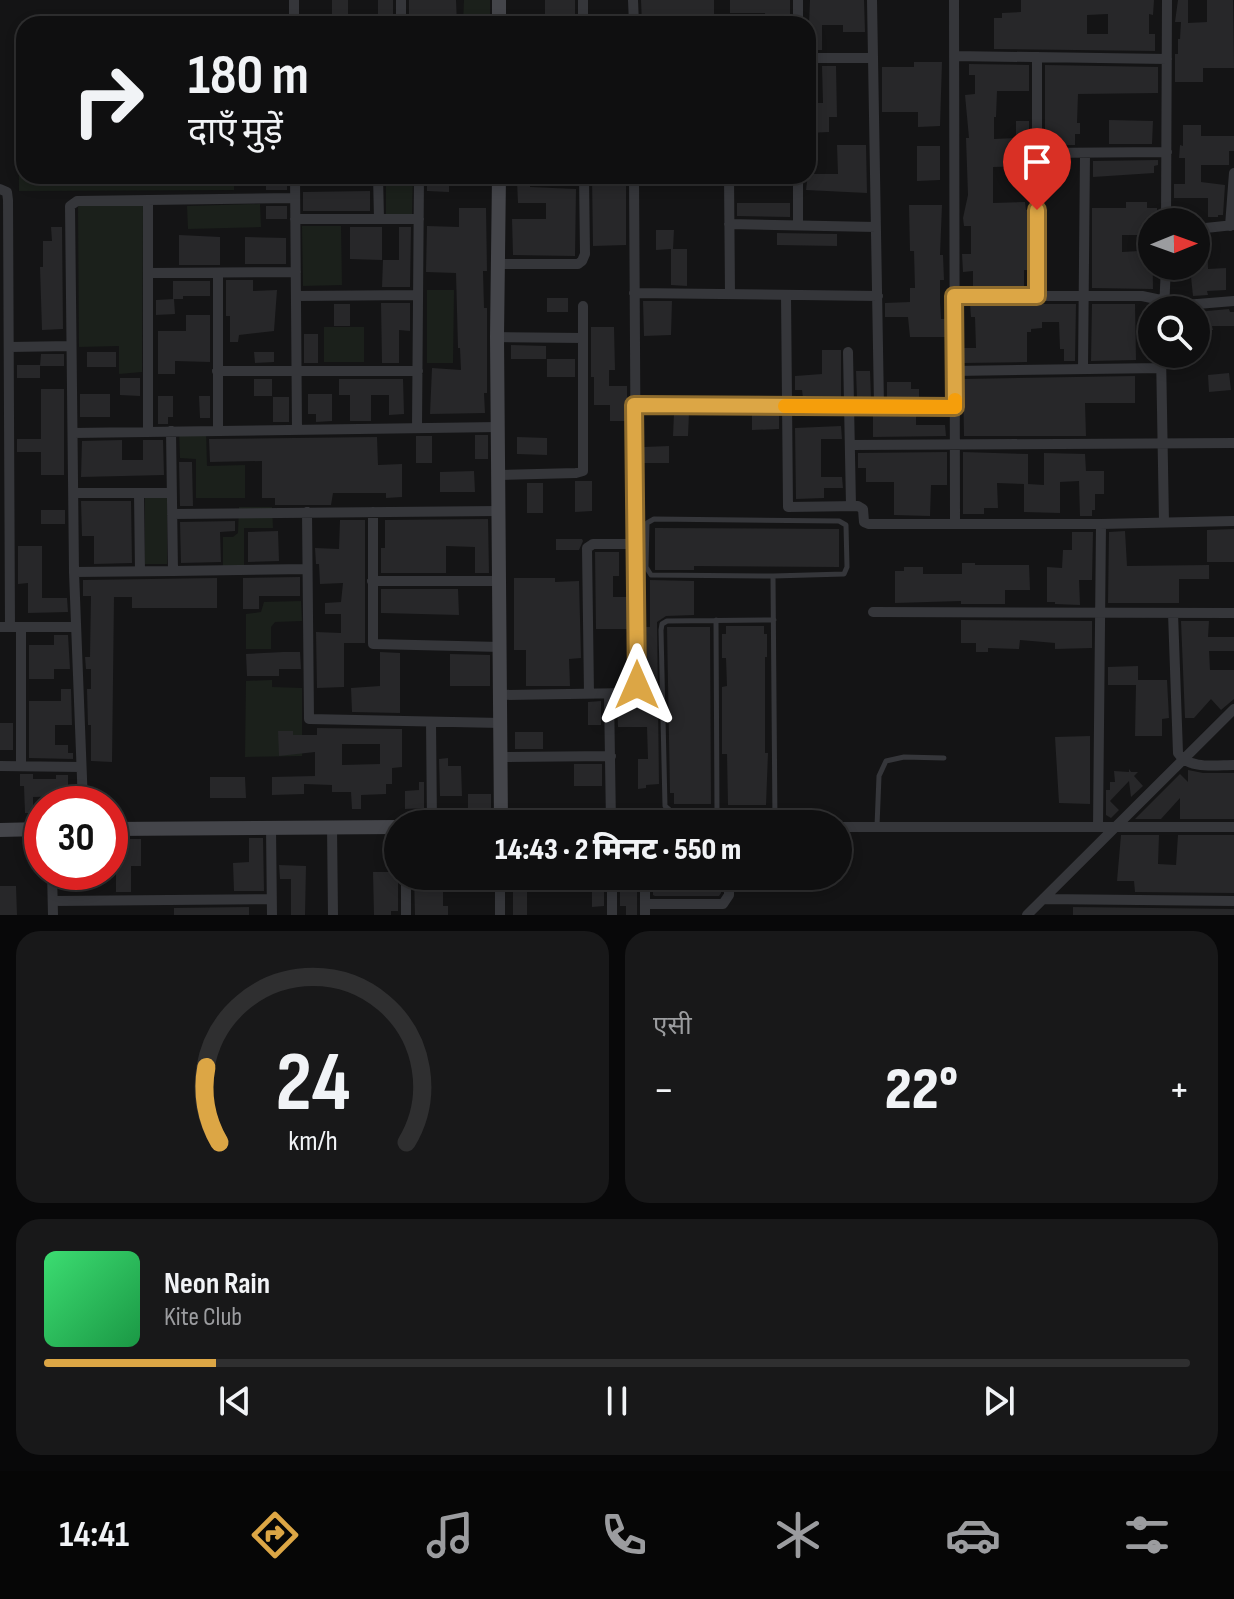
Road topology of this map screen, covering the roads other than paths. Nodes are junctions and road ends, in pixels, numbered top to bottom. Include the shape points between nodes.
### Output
1 (872, 0) edge
2 (954, 0) edge
3 (1167, 0) edge
4 (954, 56) junction
5 (1037, 57) junction
6 (816, 58) edge
7 (873, 58) junction
8 (1167, 59) junction
9 (1167, 152) junction
10 (1037, 153) junction
11 (1085, 153) junction
12 (1234, 173) edge
13 (295, 184) edge
14 (378, 184) edge
15 (419, 184) edge
16 (499, 184) edge
17 (584, 184) edge
18 (634, 184) edge
19 (729, 184) edge
20 (798, 184) edge
21 (0, 189) edge
22 (295, 198) junction
23 (148, 200) junction
24 (1166, 208) edge
25 (295, 219) junction
26 (379, 219) junction
27 (419, 219) junction
28 (729, 224) junction
29 (798, 225) junction
30 (1232, 225) edge
31 (876, 227) junction
32 (1210, 227) edge
33 (4, 257) edge
34 (498, 264) junction
35 (296, 272) junction
36 (148, 273) junction
37 (218, 273) junction
38 (634, 293) junction
39 (730, 294) junction
40 (418, 295) junction
41 (786, 295) junction
42 (296, 296) junction
43 (878, 296) junction
44 (954, 296) junction
45 (1037, 296) junction
46 (1084, 296) junction
47 (1138, 296) edge
48 (1234, 301) edge
49 (1210, 304) edge
50 (583, 306) dead end
51 (497, 337) junction
52 (583, 338) junction
53 (71, 346) junction
54 (10, 347) junction
55 (848, 352) dead end
56 (1161, 368) joint
57 (1083, 369) junction
58 (217, 371) junction
59 (296, 371) junction
60 (418, 371) junction
61 (954, 371) junction
62 (634, 405) junction
63 (788, 406) junction
64 (849, 406) junction
65 (879, 406) junction
66 (955, 407) junction
67 (498, 427) junction
68 (417, 428) junction
69 (297, 430) junction
70 (171, 431) junction
71 (218, 431) junction
72 (148, 432) junction
73 (73, 433) junction
74 (1234, 443) edge
75 (1163, 444) junction
76 (850, 445) junction
77 (955, 445) junction
78 (5, 451) edge
79 (499, 475) junction
80 (74, 493) junction
81 (139, 493) junction
82 (172, 493) junction
83 (851, 506) junction
84 (499, 511) junction
85 (5, 512) edge
86 (307, 512) junction
87 (373, 512) junction
88 (172, 514) junction
89 (1234, 521) edge
90 (1164, 522) junction
91 (955, 523) junction
92 (1101, 524) junction
93 (636, 544) junction
94 (306, 569) junction
95 (140, 571) junction
96 (173, 571) junction
97 (74, 572) junction
98 (773, 576) junction
99 (372, 581) junction
100 (501, 581) junction
101 (873, 612) dead end
102 (1100, 612) junction
103 (1173, 613) junction
104 (1234, 613) edge
105 (716, 620) junction
106 (774, 620) junction
107 (10, 627) edge
108 (76, 627) junction
109 (501, 647) junction
110 (589, 694) junction
111 (609, 694) junction
112 (501, 695) junction
113 (1234, 709) edge
114 (431, 722) junction
115 (501, 723) junction
116 (1219, 723) junction
117 (1234, 723) edge
118 (611, 756) junction
119 (502, 757) junction
120 (944, 758) dead end
121 (1182, 760) junction
122 (1234, 765) edge
123 (0, 766) edge
124 (21, 766) junction
125 (81, 767) junction
126 (82, 786) edge
127 (432, 810) edge
128 (501, 810) edge
129 (611, 810) edge
130 (670, 810) edge
131 (717, 810) edge
132 (775, 810) edge
133 (332, 827) junction
134 (384, 827) edge
135 (852, 827) edge
136 (877, 827) junction
137 (1098, 827) junction
138 (1115, 827) junction
139 (1234, 827) edge
140 (271, 828) junction
141 (24, 829) edge
142 (128, 829) edge
143 (0, 830) edge
144 (53, 890) edge
145 (406, 890) edge
146 (500, 890) edge
147 (612, 890) edge
148 (729, 890) edge
149 (271, 899) junction
150 (1043, 899) junction
151 (53, 901) junction
152 (1234, 901) edge
153 (645, 910) edge
154 (53, 915) edge
155 (272, 915) edge
156 (333, 915) edge
157 (406, 915) edge
158 (500, 915) edge
159 (612, 915) edge
160 (1027, 915) edge

1 - 7 street
2 - 4 street
3 - 8 street
4 - 5 street
4 - 44 street
5 - 8 street
5 - 10 street
6 - 7 street
7 - 31 street
8 - 9 street
9 - 11 street
9 - 24 street
10 - 11 street
10 - 45 street
11 - 46 street
12 - 30 street
13 - 22 street
14 - 26 street
15 - 27 street
16 - 34 street
17 - 34 street via 582,261
18 - 38 street
19 - 28 street
20 - 29 street
21 - 33 street via 8,200
22 - 23 street
22 - 25 street
23 - 36 street
23 - 53 street via 77,201 70,206
25 - 26 street
25 - 35 street
26 - 27 street
27 - 40 street
28 - 29 street
28 - 39 street
29 - 31 street
30 - 32 street
31 - 43 street
33 - 54 street
34 - 51 street
35 - 37 street
35 - 42 street
36 - 37 street
36 - 72 street
37 - 58 street
38 - 39 street
38 - 62 street
39 - 41 street
40 - 42 street
40 - 60 street
41 - 43 street
41 - 63 street
42 - 59 street
43 - 65 street
44 - 45 street
44 - 61 street
45 - 46 street
46 - 47 street
46 - 57 street
48 - 49 street
50 - 52 street
51 - 52 street
51 - 67 street
52 - 79 street via 583,471
53 - 54 street
53 - 73 street
54 - 78 street
55 - 64 street
56 - 57 street
56 - 75 street
57 - 61 street
58 - 59 street
58 - 71 street
59 - 60 street
59 - 69 street
60 - 68 street
61 - 66 street
62 - 63 street
62 - 93 street
63 - 64 street
63 - 83 street via 787,505
64 - 65 street
64 - 76 street
65 - 66 street
66 - 77 street
67 - 68 street
67 - 79 street
68 - 69 street
69 - 71 street
70 - 71 street
70 - 72 street
70 - 82 street
72 - 73 street
73 - 80 street
74 - 75 street
75 - 77 street
75 - 90 street
76 - 77 street
76 - 83 street
77 - 91 street
78 - 85 street
79 - 84 street
80 - 81 street
80 - 97 street
81 - 82 street
81 - 95 street
82 - 88 street
83 - 91 street via 863,509 866,524
84 - 87 street
84 - 100 street
85 - 107 street
86 - 87 street
86 - 88 street
86 - 94 street
87 - 99 street
88 - 96 street
89 - 90 street
90 - 92 street
91 - 92 street
92 - 102 street
93 - 110 street via 587,548
93 - 111 street via 637,685 629,693
94 - 96 street
94 - 114 street via 309,719
95 - 96 street
95 - 97 street
97 - 108 street
98 - 98 lane via 844,574 846,525 700,519 647,523 646,567 651,575
98 - 106 lane
99 - 100 street
99 - 109 street via 373,644
100 - 109 street
101 - 102 street
102 - 103 street
102 - 137 street
103 - 104 street
103 - 121 street via 1177,746
105 - 106 lane
105 - 130 lane via 662,624 665,806
105 - 131 lane
106 - 132 lane
107 - 108 street
107 - 124 street
108 - 125 street
109 - 112 street
110 - 111 street
110 - 112 street
111 - 118 street
112 - 115 street
113 - 116 street
114 - 115 street
114 - 127 street
115 - 119 street
116 - 117 street
116 - 121 street
118 - 119 street
118 - 129 street
119 - 128 street
120 - 136 lane via 886,761 879,776
121 - 122 street
121 - 138 street
123 - 124 street
124 - 125 street
125 - 126 street
133 - 134 street
133 - 140 street
133 - 156 street
135 - 136 street
136 - 137 street
137 - 138 street
138 - 139 street
138 - 150 street
140 - 142 street
140 - 149 street
141 - 143 street
144 - 151 street
145 - 157 street
146 - 158 street
147 - 159 street
148 - 153 street via 723,904
149 - 151 street
149 - 155 street
150 - 152 street
150 - 160 street
151 - 154 street

